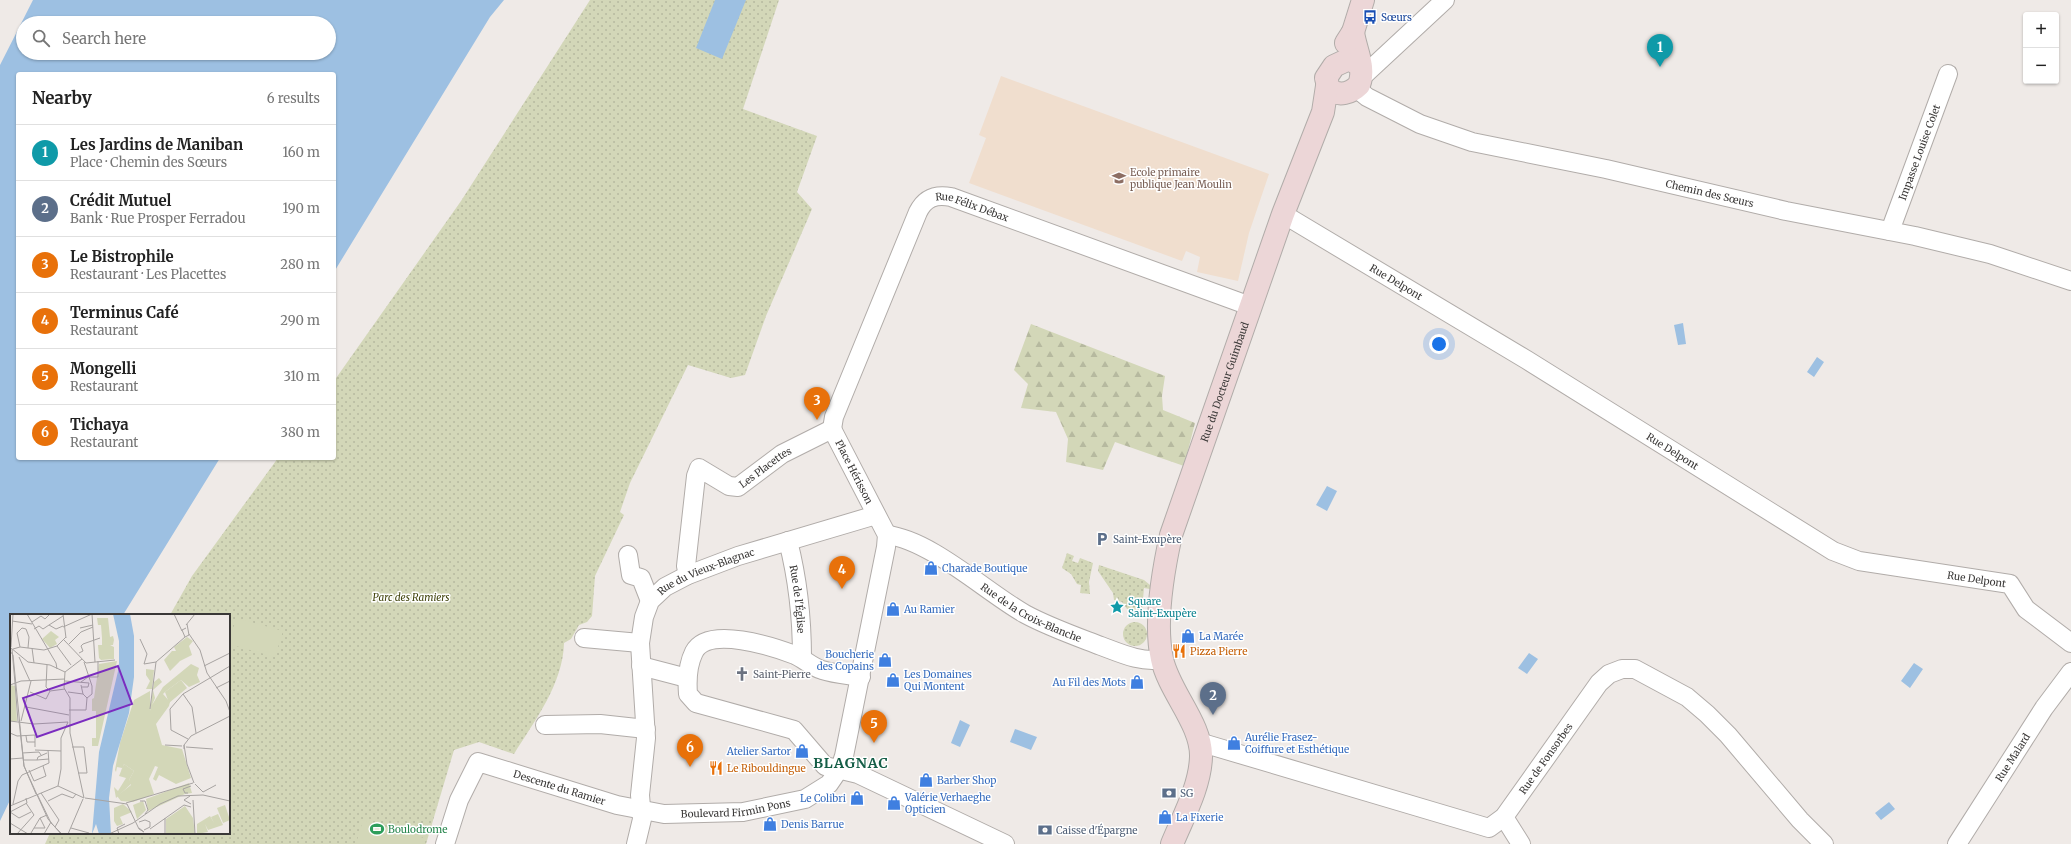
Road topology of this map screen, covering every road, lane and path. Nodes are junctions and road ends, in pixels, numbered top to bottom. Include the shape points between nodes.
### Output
1 (1363, 0) edge
2 (1445, 0) edge
3 (1349, 74) junction
4 (1948, 74) dead end
5 (1283, 214) junction
6 (1890, 231) junction
7 (2071, 281) edge
8 (1250, 306) junction
9 (832, 429) junction
10 (876, 515) junction
11 (887, 535) junction
12 (788, 541) junction
13 (628, 555) dead end
14 (688, 575) junction
15 (650, 601) junction
16 (584, 638) dead end
17 (640, 643) junction
18 (2071, 643) edge
19 (802, 658) junction
20 (1162, 659) junction
21 (641, 666) junction
22 (2071, 672) edge
23 (861, 677) junction
24 (688, 678) junction
25 (545, 725) dead end
26 (646, 729) junction
27 (1199, 742) junction
28 (840, 768) junction
29 (641, 810) junction
30 (1504, 817) junction
31 (445, 844) edge
32 (636, 844) edge
33 (1005, 844) edge
34 (1172, 844) edge
35 (1521, 844) edge
36 (1824, 844) edge
37 (1957, 844) edge

1 - 3 main road via 1353,32
2 - 3 street via 1385,55
3 - 5 main road, Rue du Docteur Guimbaud via 1323,112
3 - 6 street, Chemin des Sœurs via 1367,97 1420,124 1472,142 1614,170 1786,211
4 - 6 street, Impasse Louise Colet
5 - 8 main road, Rue du Docteur Guimbaud
5 - 18 street, Rue Delpont via 1526,360 1833,551 1859,561 2010,584 2026,608
6 - 7 street, Chemin des Sœurs via 1990,254
8 - 9 street, Rue Félix Débax via 951,197 930,198 918,212 834,417
8 - 20 main road, Rue du Docteur Guimbaud via 1171,535 1159,630
9 - 10 street, Place Hérisson
9 - 14 street, Les Placettes via 782,454 738,487 729,486 699,468 687,558
10 - 11 street, Place Hérisson
10 - 12 street, Rue du Vieux-Blagnac
11 - 20 street, Rue de la Croix-Blanche via 920,546 1043,623 1135,658 1151,661
11 - 23 street
12 - 14 street, Rue du Vieux-Blagnac
12 - 19 street, Rue de l'Église via 797,576
13 - 15 street via 631,575 641,578
14 - 15 street, Rue du Vieux-Blagnac via 665,587
15 - 17 street, Rue du Vieux-Blagnac via 644,616
16 - 17 street
17 - 21 street, Rue du Vieux-Blagnac
19 - 23 street via 820,670
19 - 24 street via 754,643 728,638 715,640 702,644 694,652
20 - 27 main road, Rue du Docteur Guimbaud
21 - 24 street
21 - 26 street, Rue du Vieux-Blagnac
22 - 37 street, Rue Malard via 2044,708
23 - 28 street
24 - 28 street via 688,694 696,703 794,730 825,766
25 - 26 street via 600,724
26 - 29 street, Rue du Vieux-Blagnac
27 - 30 street, Rue de Fonsorbes via 1489,828
27 - 34 main road via 1200,772
28 - 29 street, Boulevard Firmin Pons via 829,784 805,799 743,812 664,814
28 - 33 street via 890,788
29 - 31 street, Descente du Ramier via 478,762 459,800
29 - 32 street, Rue du Vieux-Blagnac via 642,819
30 - 35 street
30 - 36 street, Rue de Fonsorbes via 1599,684 1610,674 1622,669 1635,669 1687,697 1707,714

